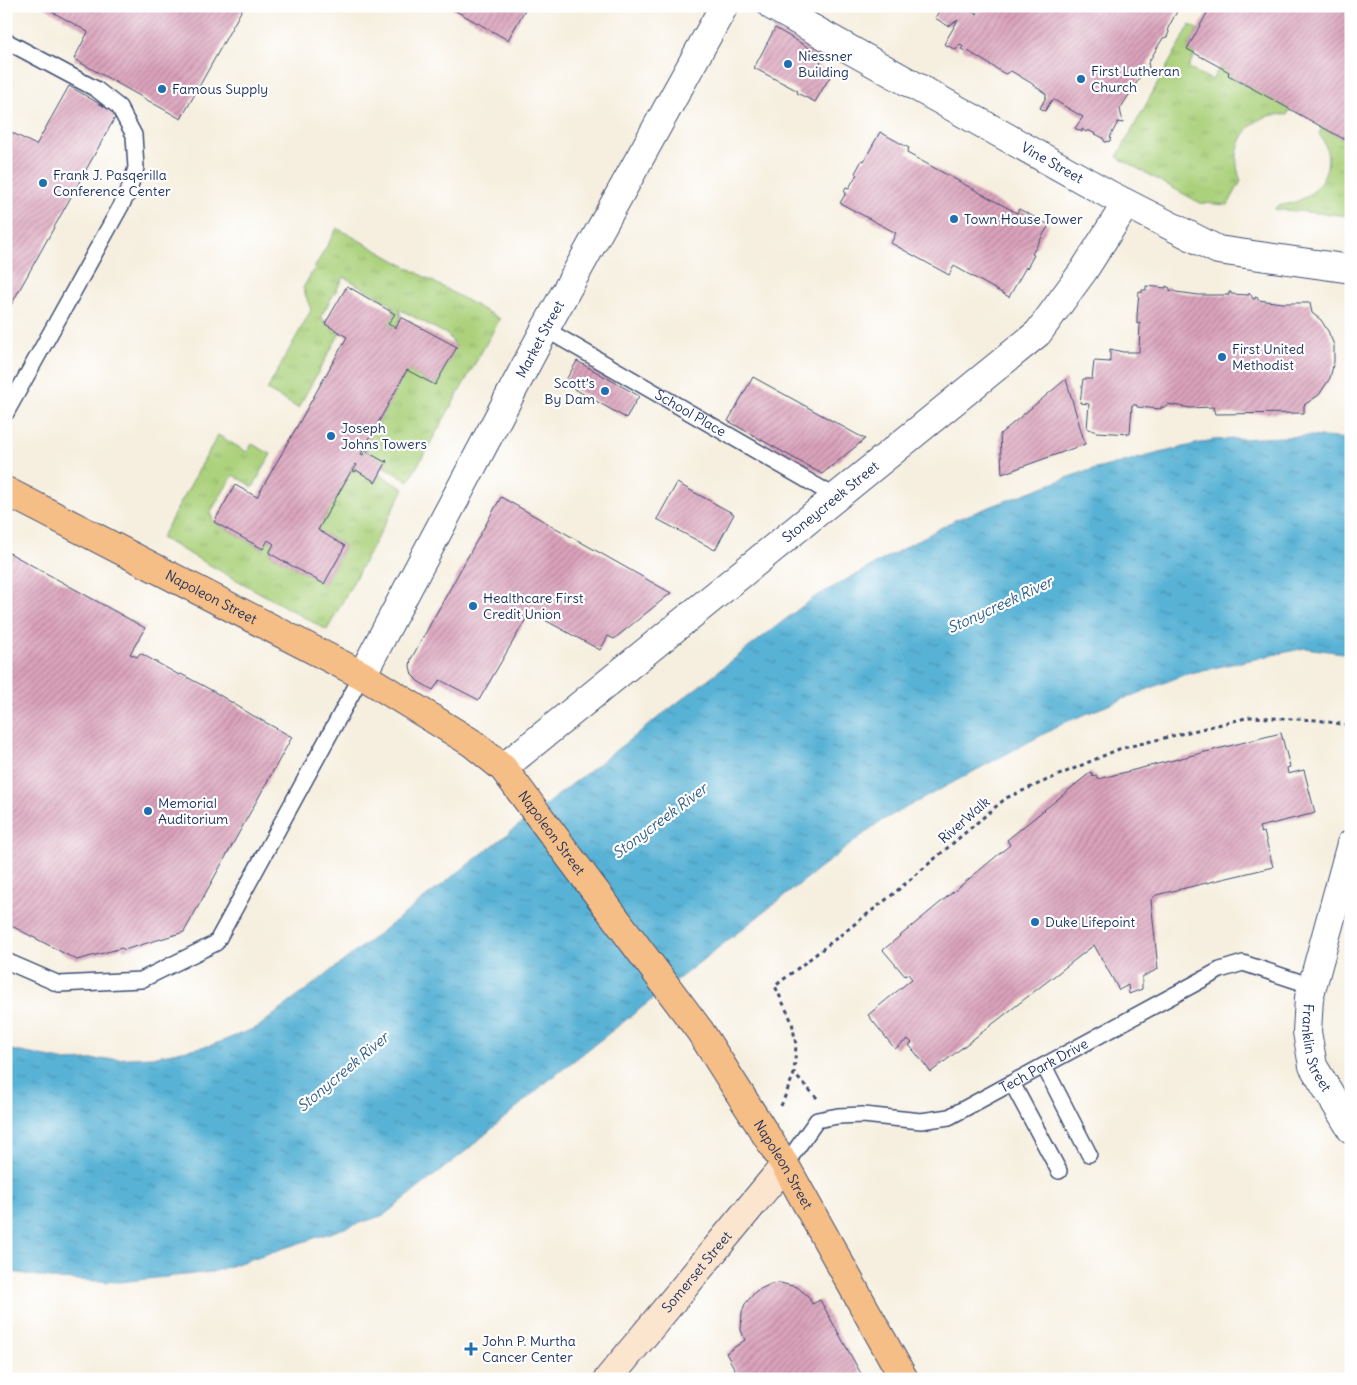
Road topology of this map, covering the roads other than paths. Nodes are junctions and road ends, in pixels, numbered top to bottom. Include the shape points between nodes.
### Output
1 (724, 6) edge
2 (772, 6) edge
3 (6, 42) edge
4 (1126, 204) junction
5 (1351, 269) edge
6 (545, 329) junction
7 (6, 413) edge
8 (6, 491) edge
9 (836, 497) junction
10 (362, 675) junction
11 (502, 768) junction
12 (1351, 844) edge
13 (6, 961) edge
14 (1312, 986) junction
15 (1044, 1066) junction
16 (1012, 1083) junction
17 (1351, 1129) edge
18 (1089, 1154) dead end
19 (785, 1165) junction
20 (1059, 1171) dead end
21 (616, 1375) edge
22 (904, 1379) edge

1 - 6 street, Market Street
2 - 4 street, Vine Street
3 - 7 lane via 96,89 119,107 134,135 136,168 127,195
4 - 5 street, Vine Street via 1218,250
4 - 9 street, Stoneycreek Street via 1038,333
6 - 9 lane, School Place
6 - 10 street, Market Street
8 - 10 main road, Napoleon Street
9 - 11 street, Stoneycreek Street
10 - 11 main road, Napoleon Street via 472,743
10 - 13 lane via 216,943 141,980 59,984
11 - 19 main road, Napoleon Street via 700,1031
12 - 14 street, Franklin Street
14 - 15 lane, Tech Park Drive via 1243,963 1220,970
14 - 17 street, Franklin Street via 1307,1032 1313,1066
15 - 16 lane, Tech Park Drive
15 - 18 lane
16 - 19 lane, Tech Park Drive via 949,1117 921,1121 863,1115 817,1120
16 - 20 lane
19 - 21 main road, Somerset Street
19 - 22 main road, Napoleon Street

